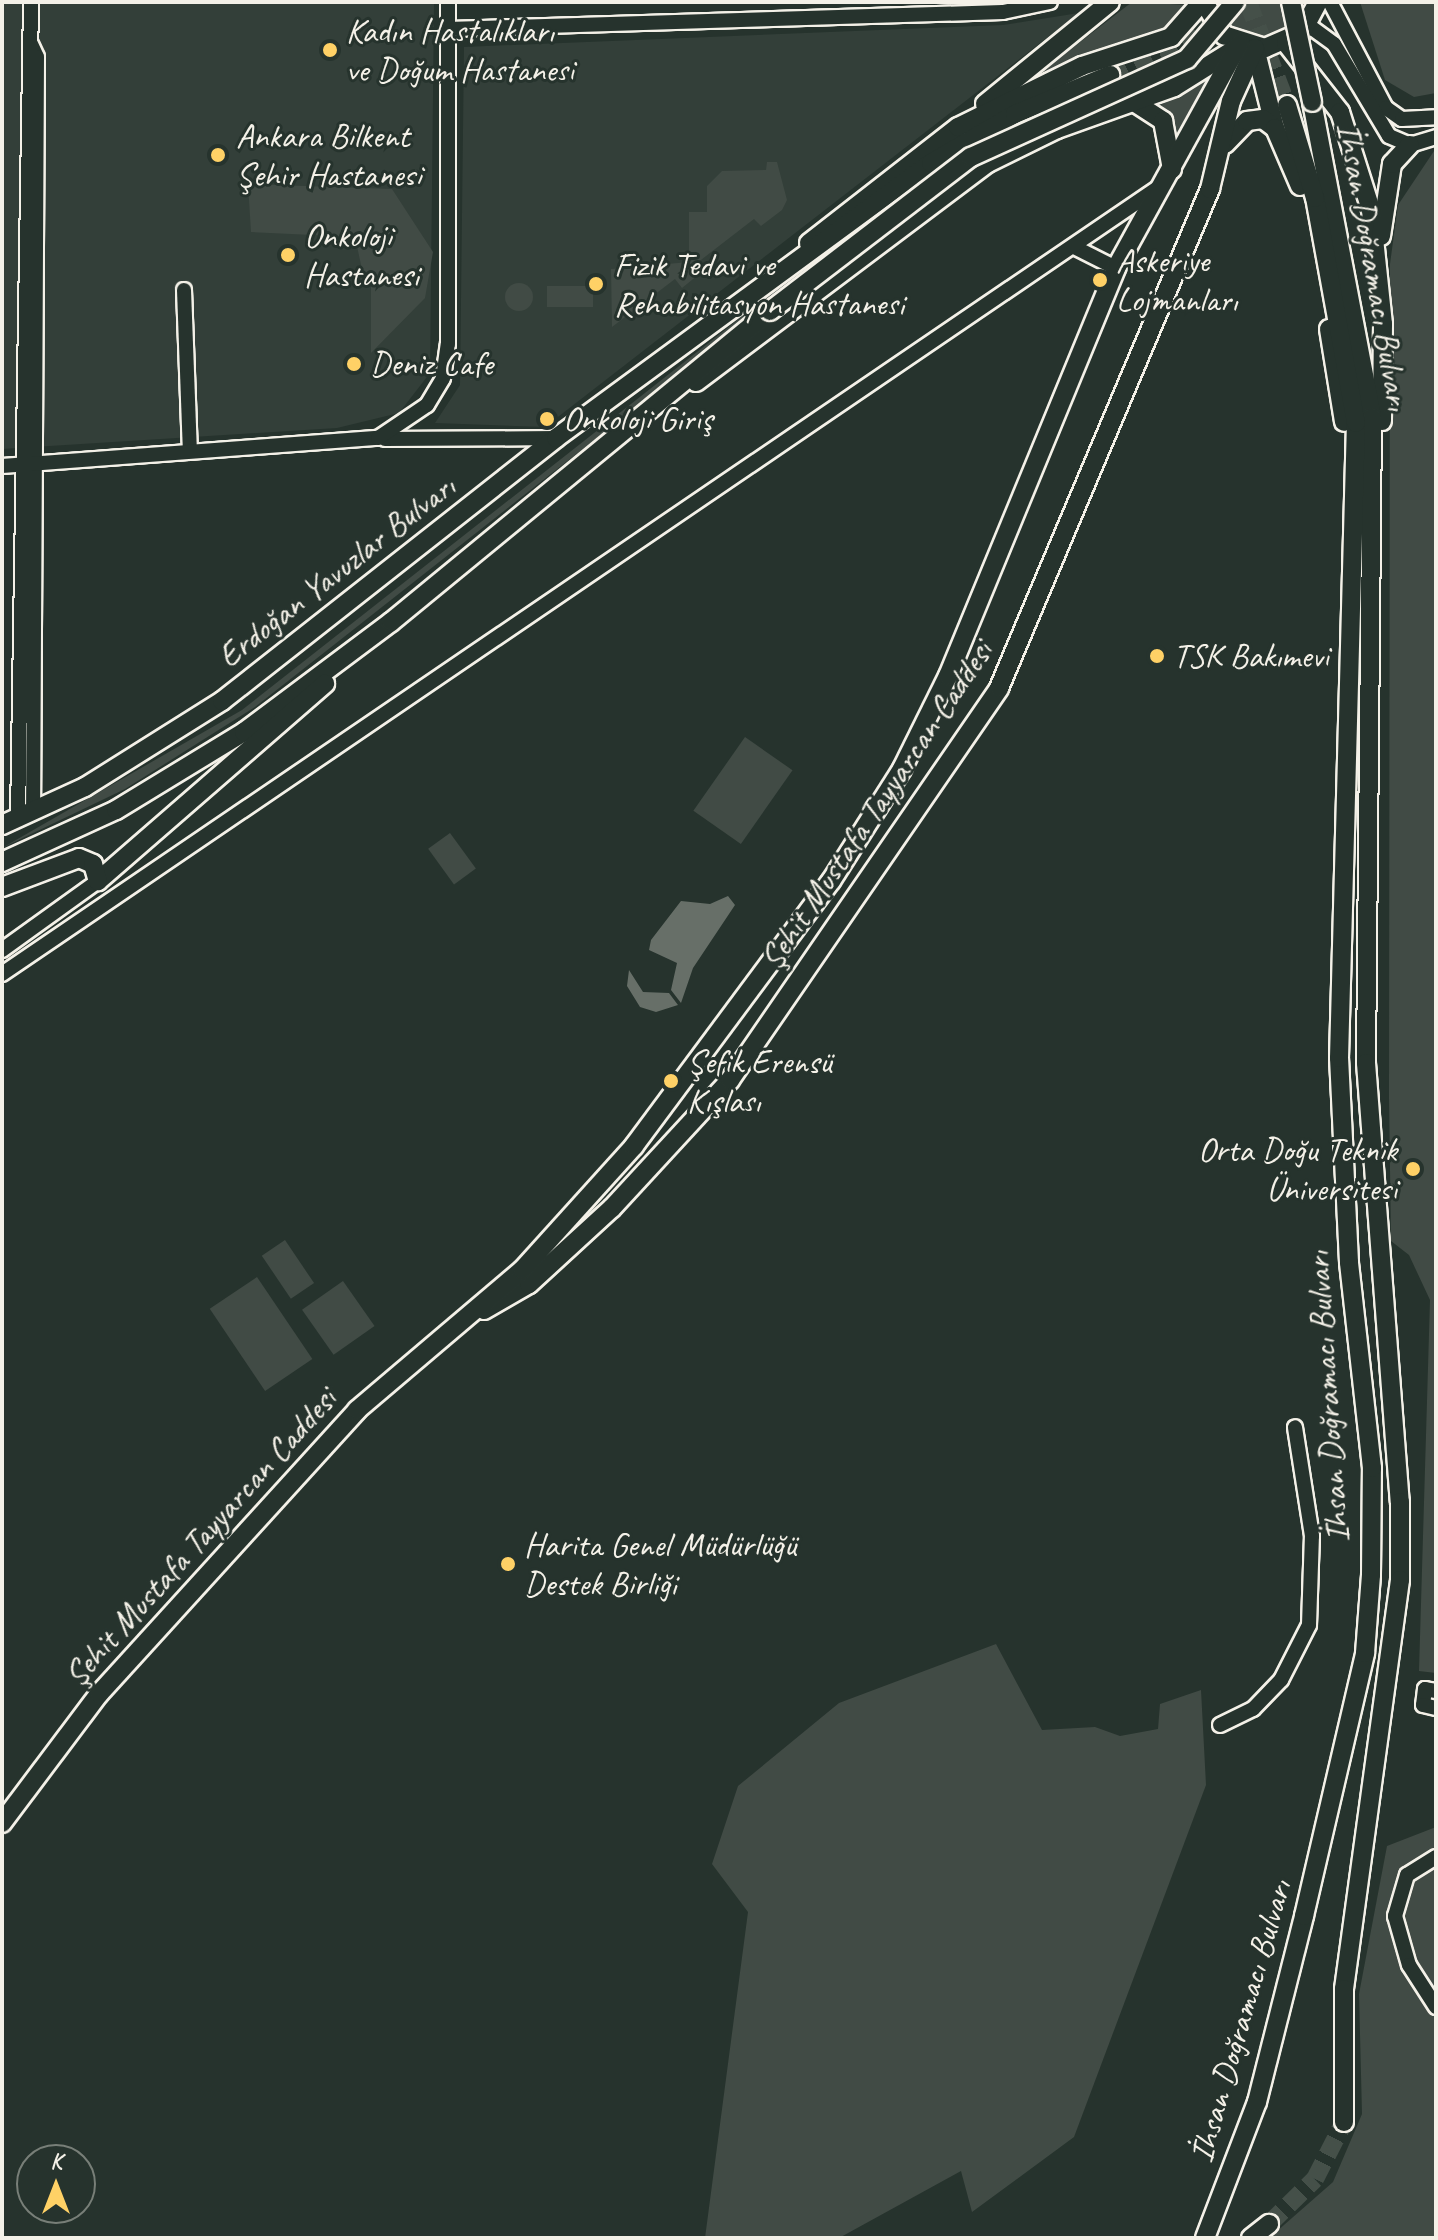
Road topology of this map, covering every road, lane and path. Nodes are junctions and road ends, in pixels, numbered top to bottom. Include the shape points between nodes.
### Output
1 (31, 2) edge
2 (448, 2) edge
3 (1050, 2) edge
4 (1110, 2) edge
5 (1203, 2) edge
6 (1235, 2) edge
7 (1291, 2) edge
8 (1318, 2) edge
9 (1330, 2) edge
10 (1308, 25) junction
11 (448, 29) junction
12 (1171, 37) junction
13 (1286, 43) junction
14 (1247, 46) junction
15 (1110, 75) tunnel mouth
16 (1195, 77) junction
17 (1134, 102) junction
18 (1287, 105) tunnel mouth
19 (1431, 118) edge
20 (958, 127) junction
21 (1275, 128) junction
22 (1434, 138) edge
23 (1225, 144) junction
24 (1410, 145) junction
25 (1167, 177) junction
26 (1074, 247) junction
27 (1379, 263) junction
28 (1116, 268) junction
29 (184, 290) dead end
30 (692, 341) junction
31 (378, 438) junction
32 (556, 438) junction
33 (190, 451) junction
34 (586, 459) junction
35 (26, 464) junction
36 (2, 466) edge
37 (1352, 580) junction
38 (1374, 600) junction
39 (391, 622) junction
40 (17, 819) edge
41 (2, 862) edge
42 (98, 881) junction
43 (2, 887) edge
44 (2, 950) edge
45 (2, 974) edge
46 (704, 1058) junction
47 (730, 1080) junction
48 (469, 1316) junction
49 (1295, 1427) dead end
50 (1436, 1691) edge
51 (1436, 1708) edge
52 (1220, 1725) dead end
53 (2, 1823) edge
54 (1436, 1857) edge
55 (1436, 2007) edge
56 (1344, 2122) tunnel mouth
57 (1269, 2224) tunnel mouth
58 (1205, 2238) edge
59 (1251, 2238) edge

1 - 35 street via 31,44 37,57
2 - 11 street
3 - 11 street via 1003,12
4 - 20 main road
5 - 12 main road
5 - 14 main road via 1218,29
6 - 34 main road, Erdoğan Yavuzlar Bulvarı, bridge via 1187,59 971,157
7 - 38 main road, İhsan Doğramacı Bulvarı, bridge via 1367,376
8 - 10 main road
9 - 19 street via 1386,108 1402,119
10 - 13 main road
10 - 24 street via 1334,44 1381,129
11 - 31 street via 445,367 427,405
12 - 16 main road via 1194,51
12 - 20 main road, Erdoğan Yavuzlar Bulvarı via 1082,66
13 - 14 main road
13 - 27 main road via 1348,129
14 - 16 main road, Erdoğan Yavuzlar Bulvarı
14 - 21 main road
14 - 23 main road, Şehit Mustafa Tayyarcan Caddesi
14 - 25 main road, Şehit Mustafa Tayyarcan Caddesi
15 - 30 main road, Erdoğan Yavuzlar Bulvarı via 944,154
16 - 17 main road, Erdoğan Yavuzlar Bulvarı
17 - 25 main road via 1163,121
17 - 34 main road, Erdoğan Yavuzlar Bulvarı via 988,163
18 - 37 main road, İhsan Doğramacı Bulvarı via 1352,377
19 - 22 street
20 - 30 main road, Erdoğan Yavuzlar Bulvarı
21 - 23 main road via 1263,119 1247,121
21 - 37 main road via 1298,178 1340,391
22 - 24 street
23 - 47 main road, Şehit Mustafa Tayyarcan Caddesi via 1010,667
24 - 27 main road via 1388,178
25 - 26 street
25 - 28 main road, Şehit Mustafa Tayyarcan Caddesi
26 - 28 street
26 - 45 street
27 - 38 main road via 1383,378
28 - 46 main road, Şehit Mustafa Tayyarcan Caddesi via 972,623 902,769
29 - 33 street
30 - 32 main road, Erdoğan Yavuzlar Bulvarı
31 - 32 street
31 - 33 street
32 - 40 main road, Erdoğan Yavuzlar Bulvarı via 222,701
33 - 35 street
34 - 39 main road, Erdoğan Yavuzlar Bulvarı
35 - 36 street
35 - 40 street
37 - 58 main road, İhsan Doğramacı Bulvarı via 1339,1058 1349,1262 1372,1468 1369,1610 1352,1717 1257,2102
38 - 56 main road, İhsan Doğramacı Bulvarı via 1366,1063 1400,1540 1344,1989
39 - 41 main road, Erdoğan Yavuzlar Bulvarı via 193,766
39 - 42 main road
42 - 43 main road via 93,864 79,858
42 - 44 street
46 - 47 main road
46 - 48 main road, Şehit Mustafa Tayyarcan Caddesi via 570,1219
47 - 48 main road, Şehit Mustafa Tayyarcan Caddesi via 529,1284
48 - 53 main road, Şehit Mustafa Tayyarcan Caddesi via 357,1410 99,1694
49 - 52 street via 1312,1536 1309,1625 1281,1680 1253,1709
50 - 51 street via 1425,1689 1423,1705
54 - 55 street via 1407,1875 1395,1916 1409,1965
57 - 59 main road

